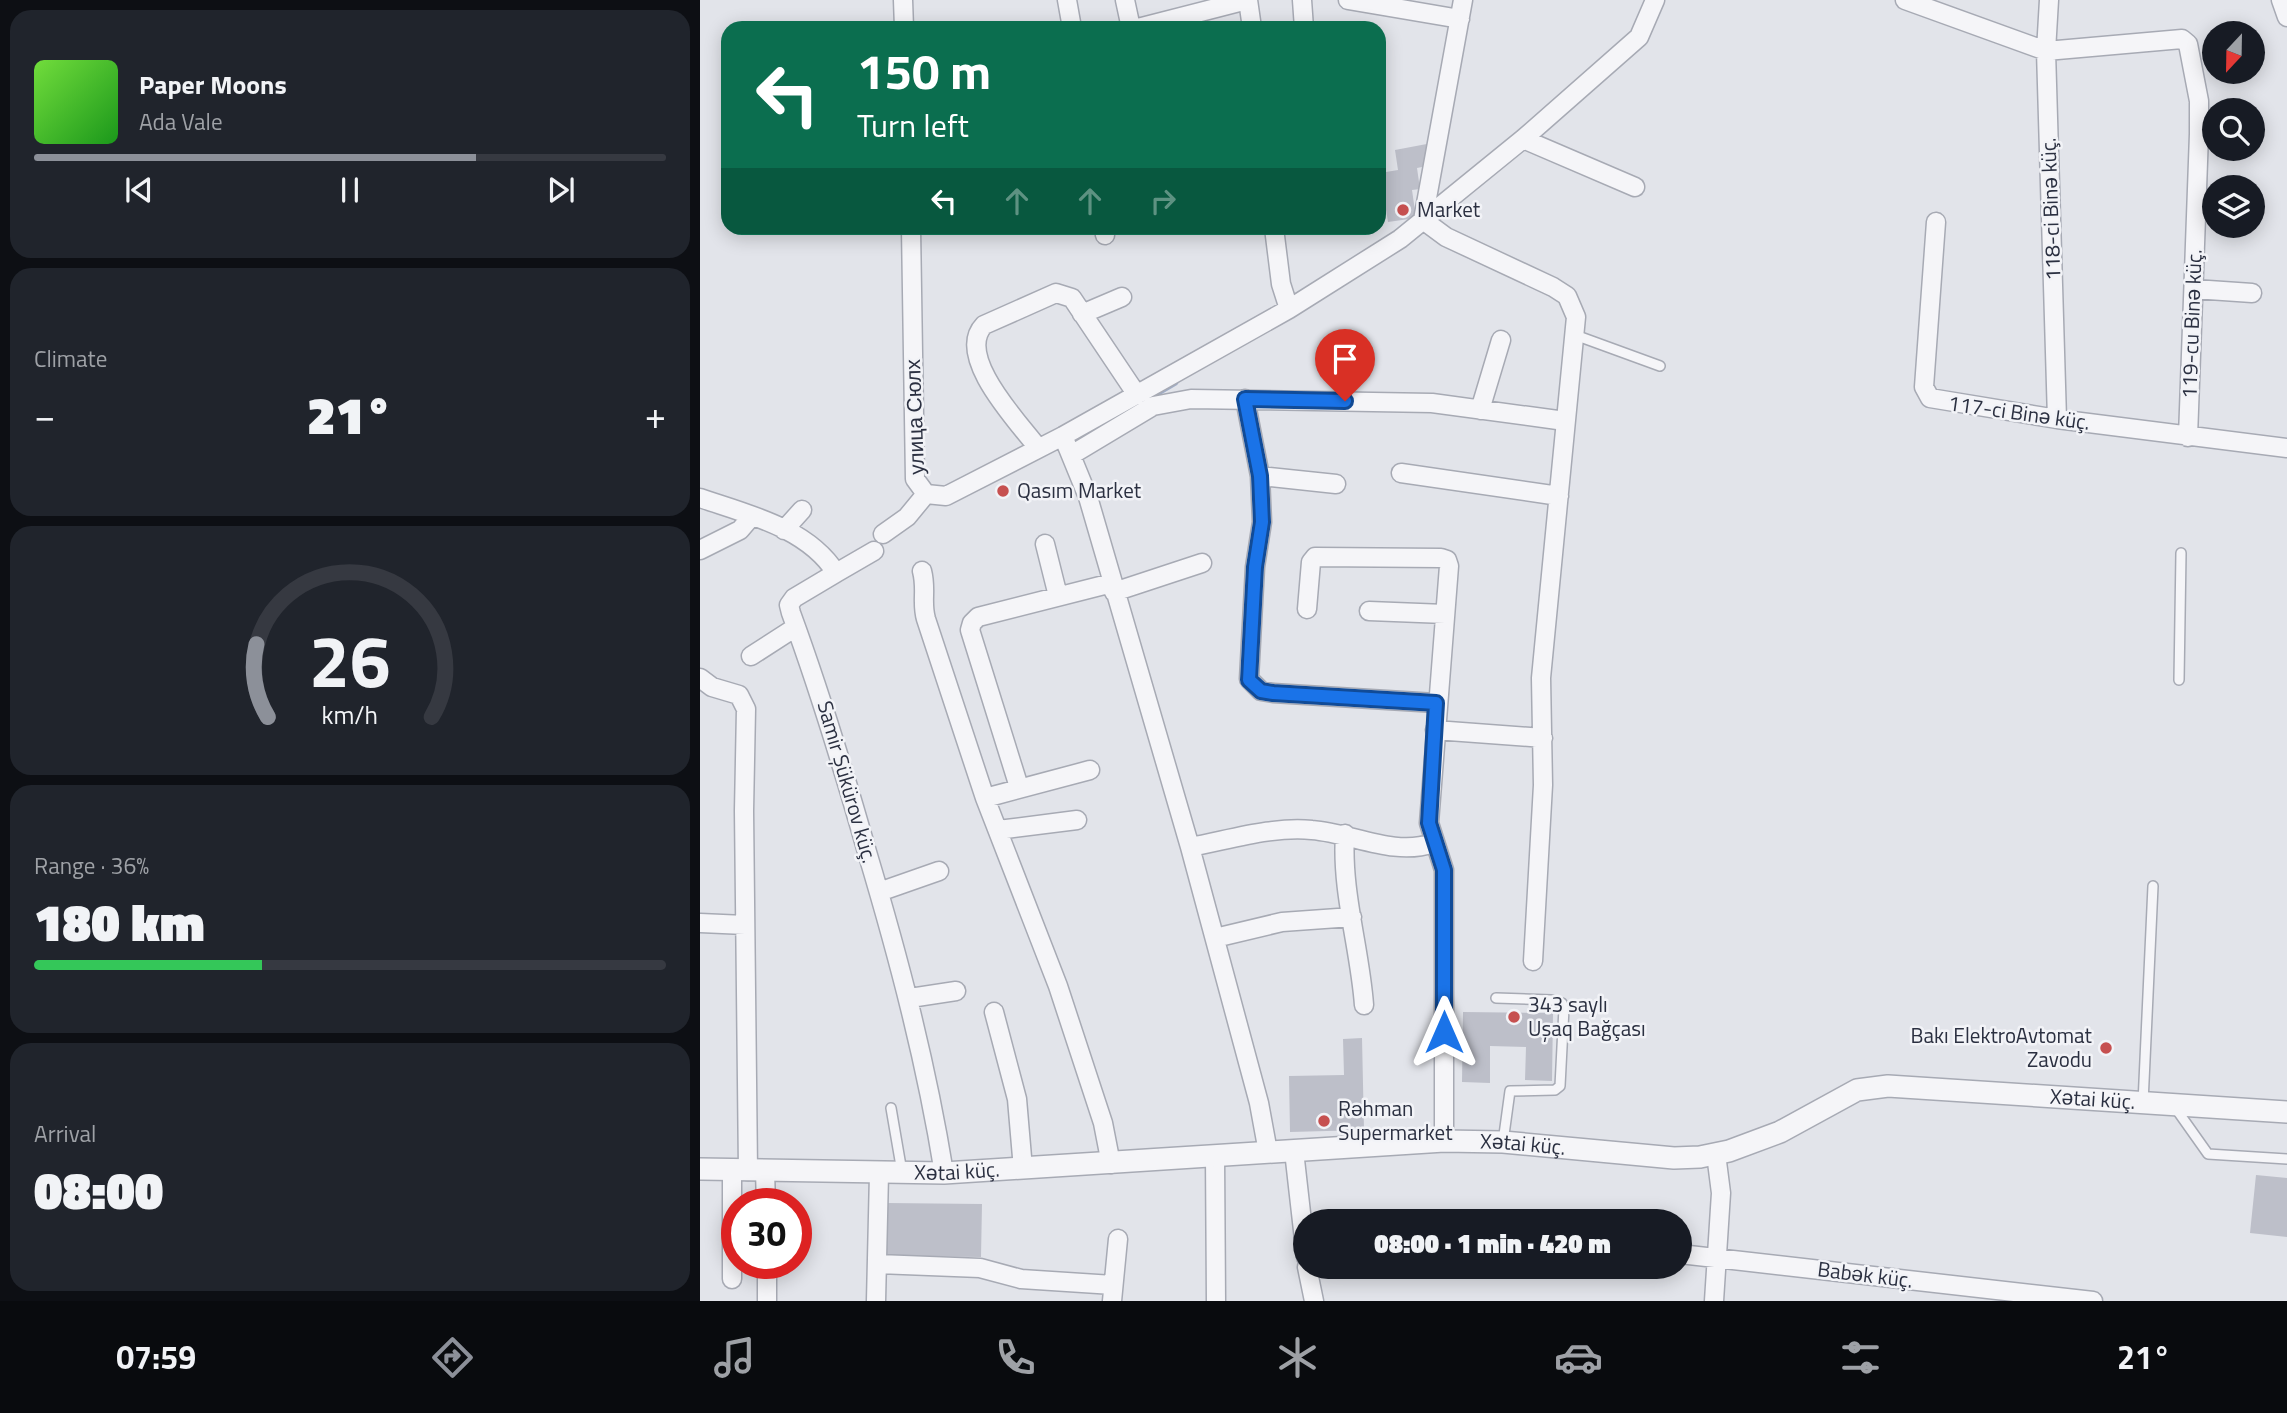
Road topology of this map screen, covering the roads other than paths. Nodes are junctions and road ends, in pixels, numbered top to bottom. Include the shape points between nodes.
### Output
1 (903, 0) edge
2 (1067, 0) edge
3 (1125, 0) edge
4 (1248, 0) edge
5 (1302, 0) edge
6 (1348, 0) edge
7 (1463, 0) edge
8 (1655, 0) edge
9 (1905, 0) edge
10 (2049, 0) edge
11 (2281, 0) edge
12 (2287, 17) edge
13 (1460, 19) junction
14 (904, 21) edge
15 (1071, 21) edge
16 (1130, 21) edge
17 (1166, 21) edge
18 (1251, 21) edge
19 (1304, 21) edge
20 (2046, 51) junction
21 (1523, 139) junction
22 (1635, 187) dead end
23 (1423, 220) junction
24 (1936, 222) dead end
25 (911, 235) edge
26 (1275, 235) edge
27 (2194, 289) junction
28 (2252, 293) dead end
29 (1122, 297) dead end
30 (1289, 309) junction
31 (1082, 314) junction
32 (1575, 335) junction
33 (1501, 340) dead end
34 (1660, 366) dead end
35 (1137, 395) junction
36 (1245, 399) junction
37 (1480, 410) junction
38 (2057, 419) junction
39 (1565, 421) junction
40 (1063, 436) junction
41 (2188, 437) junction
42 (1038, 448) junction
43 (2287, 448) edge
44 (1073, 454) junction
45 (1401, 473) dead end
46 (1260, 476) junction
47 (1336, 484) dead end
48 (926, 495) junction
49 (1559, 496) junction
50 (700, 498) edge
51 (802, 510) dead end
52 (752, 516) junction
53 (784, 530) junction
54 (884, 534) dead end
55 (1045, 544) dead end
56 (700, 550) edge
57 (874, 551) dead end
58 (2181, 553) dead end
59 (1202, 563) dead end
60 (922, 571) dead end
61 (836, 573) junction
62 (1113, 588) junction
63 (1058, 596) junction
64 (1307, 608) dead end
65 (1368, 611) dead end
66 (1445, 614) junction
67 (796, 628) junction
68 (751, 656) dead end
69 (700, 677) edge
70 (2179, 680) dead end
71 (1436, 703) junction
72 (1435, 730) junction
73 (1543, 738) junction
74 (1090, 770) dead end
75 (1019, 787) junction
76 (985, 798) junction
77 (1077, 820) dead end
78 (998, 830) junction
79 (1345, 834) junction
80 (1433, 843) junction
81 (1190, 847) junction
82 (939, 871) dead end
83 (2153, 886) dead end
84 (879, 892) junction
85 (1352, 917) junction
86 (700, 923) edge
87 (744, 925) junction
88 (1215, 937) junction
89 (1533, 961) dead end
90 (956, 991) dead end
91 (910, 998) junction
92 (1496, 998) dead end
93 (1364, 1005) dead end
94 (994, 1012) dead end
95 (2143, 1102) junction
96 (2173, 1104) junction
97 (891, 1108) dead end
98 (2287, 1112) edge
99 (1444, 1141) junction
100 (1503, 1142) junction
101 (1294, 1151) junction
102 (1268, 1152) junction
103 (1716, 1154) junction
104 (1214, 1157) junction
105 (2287, 1159) edge
106 (1111, 1164) junction
107 (700, 1169) edge
108 (1023, 1169) junction
109 (748, 1171) junction
110 (944, 1173) junction
111 (879, 1174) junction
112 (902, 1174) junction
113 (745, 1188) edge
114 (757, 1188) edge
115 (1301, 1209) edge
116 (1118, 1239) dead end
117 (1692, 1255) edge
118 (1717, 1258) junction
119 (878, 1264) junction
120 (767, 1279) edge
121 (1309, 1279) edge
122 (1113, 1293) edge
123 (767, 1301) edge
124 (876, 1301) edge
125 (1216, 1301) edge
126 (1314, 1301) edge
127 (1714, 1301) edge
128 (2092, 1301) edge

1 - 14 street
2 - 15 street
3 - 16 street
4 - 17 street
4 - 18 street
5 - 19 street
6 - 13 street
7 - 13 street
8 - 21 street, улица Сюлх via 1639,37
9 - 20 street, 119-cu Binə küç.
10 - 20 street, 118-ci Binə küç.
11 - 12 street
13 - 23 street
20 - 27 street, 119-cu Binə küç. via 2182,39 2188,44 2199,101
20 - 38 street, 118-ci Binə küç.
21 - 22 street
21 - 23 street, улица Сюлх
23 - 30 street, улица Сюлх
23 - 32 street via 1446,237 1567,296 1576,317
24 - 38 street, 117-ci Binə küç. via 1925,394 1938,401
25 - 48 street, улица Сюлх via 914,467
26 - 30 street
27 - 28 street
27 - 41 street, 119-cu Binə küç.
29 - 31 street
30 - 35 street, улица Сюлх
31 - 35 street
31 - 42 street via 1072,298 1056,293 980,329 979,359 985,377
32 - 34 lane
32 - 39 street
33 - 37 street
35 - 40 street, улица Сюлх
36 - 37 street via 1397,402
36 - 44 street via 1168,401
36 - 46 street
37 - 39 street
38 - 41 street, 117-ci Binə küç.
39 - 49 street
40 - 42 street, улица Сюлх
40 - 44 street
41 - 43 street, 117-ci Binə küç.
42 - 48 street, улица Сюлх via 946,496
44 - 62 street
45 - 49 street
46 - 47 street
46 - 71 street via 1262,531 1248,670 1253,686 1273,693
48 - 54 street
49 - 73 street via 1541,678
50 - 52 street
51 - 53 street
52 - 53 street
52 - 56 street via 740,530
53 - 61 street via 818,549
55 - 63 street
57 - 61 street
58 - 70 lane
59 - 62 street
60 - 76 street via 927,587 923,608
61 - 67 street, Samir Şükürov küç. via 794,598 789,605
62 - 63 street
62 - 81 street
63 - 75 street via 978,617 970,630
64 - 66 street via 1315,557 1441,558 1449,566
65 - 66 street
66 - 71 street
67 - 68 street
67 - 84 street, Samir Şükürov küç. via 823,699
69 - 87 street via 712,687 738,695 746,709
71 - 72 street
72 - 73 street
72 - 80 street via 1429,823
73 - 89 street
74 - 75 street
75 - 76 street
76 - 78 street
77 - 78 street
78 - 106 street via 1058,986 1103,1123
79 - 80 street via 1397,848
79 - 81 street via 1289,829
79 - 85 street
80 - 99 street via 1444,870
81 - 88 street
82 - 84 street
83 - 95 lane
84 - 91 street, Samir Şükürov küç.
85 - 88 street via 1282,922
85 - 93 street
86 - 87 street
87 - 109 street
88 - 102 street
90 - 91 street
91 - 110 street, Samir Şükürov küç.
92 - 100 lane via 1551,1000 1564,1008 1560,1086 1510,1091
94 - 108 street via 1017,1099
95 - 96 street, Xətai küç.
95 - 103 street, Xətai küç. via 1874,1087 1857,1090 1780,1132
96 - 98 street, Xətai küç.
96 - 105 lane via 2208,1154
97 - 112 lane
99 - 100 street, Xətai küç.
99 - 101 street, Xətai küç.
100 - 103 street, Xətai küç. via 1687,1158
101 - 102 street, Xətai küç.
101 - 115 street
102 - 104 street, Xətai küç.
103 - 118 street via 1721,1193
104 - 106 street, Xətai küç.
104 - 125 street
106 - 108 street, Xətai küç.
107 - 109 street, Xətai küç.
108 - 110 street, Xətai küç.
109 - 111 street, Xətai küç.
109 - 113 street
109 - 114 street
110 - 112 street, Xətai küç.
111 - 112 street, Xətai küç.
111 - 119 street
116 - 122 street
117 - 118 street, Babək küç.
118 - 127 street
118 - 128 street, Babək küç.
119 - 122 street via 980,1268
119 - 124 street
120 - 123 street
121 - 126 street

